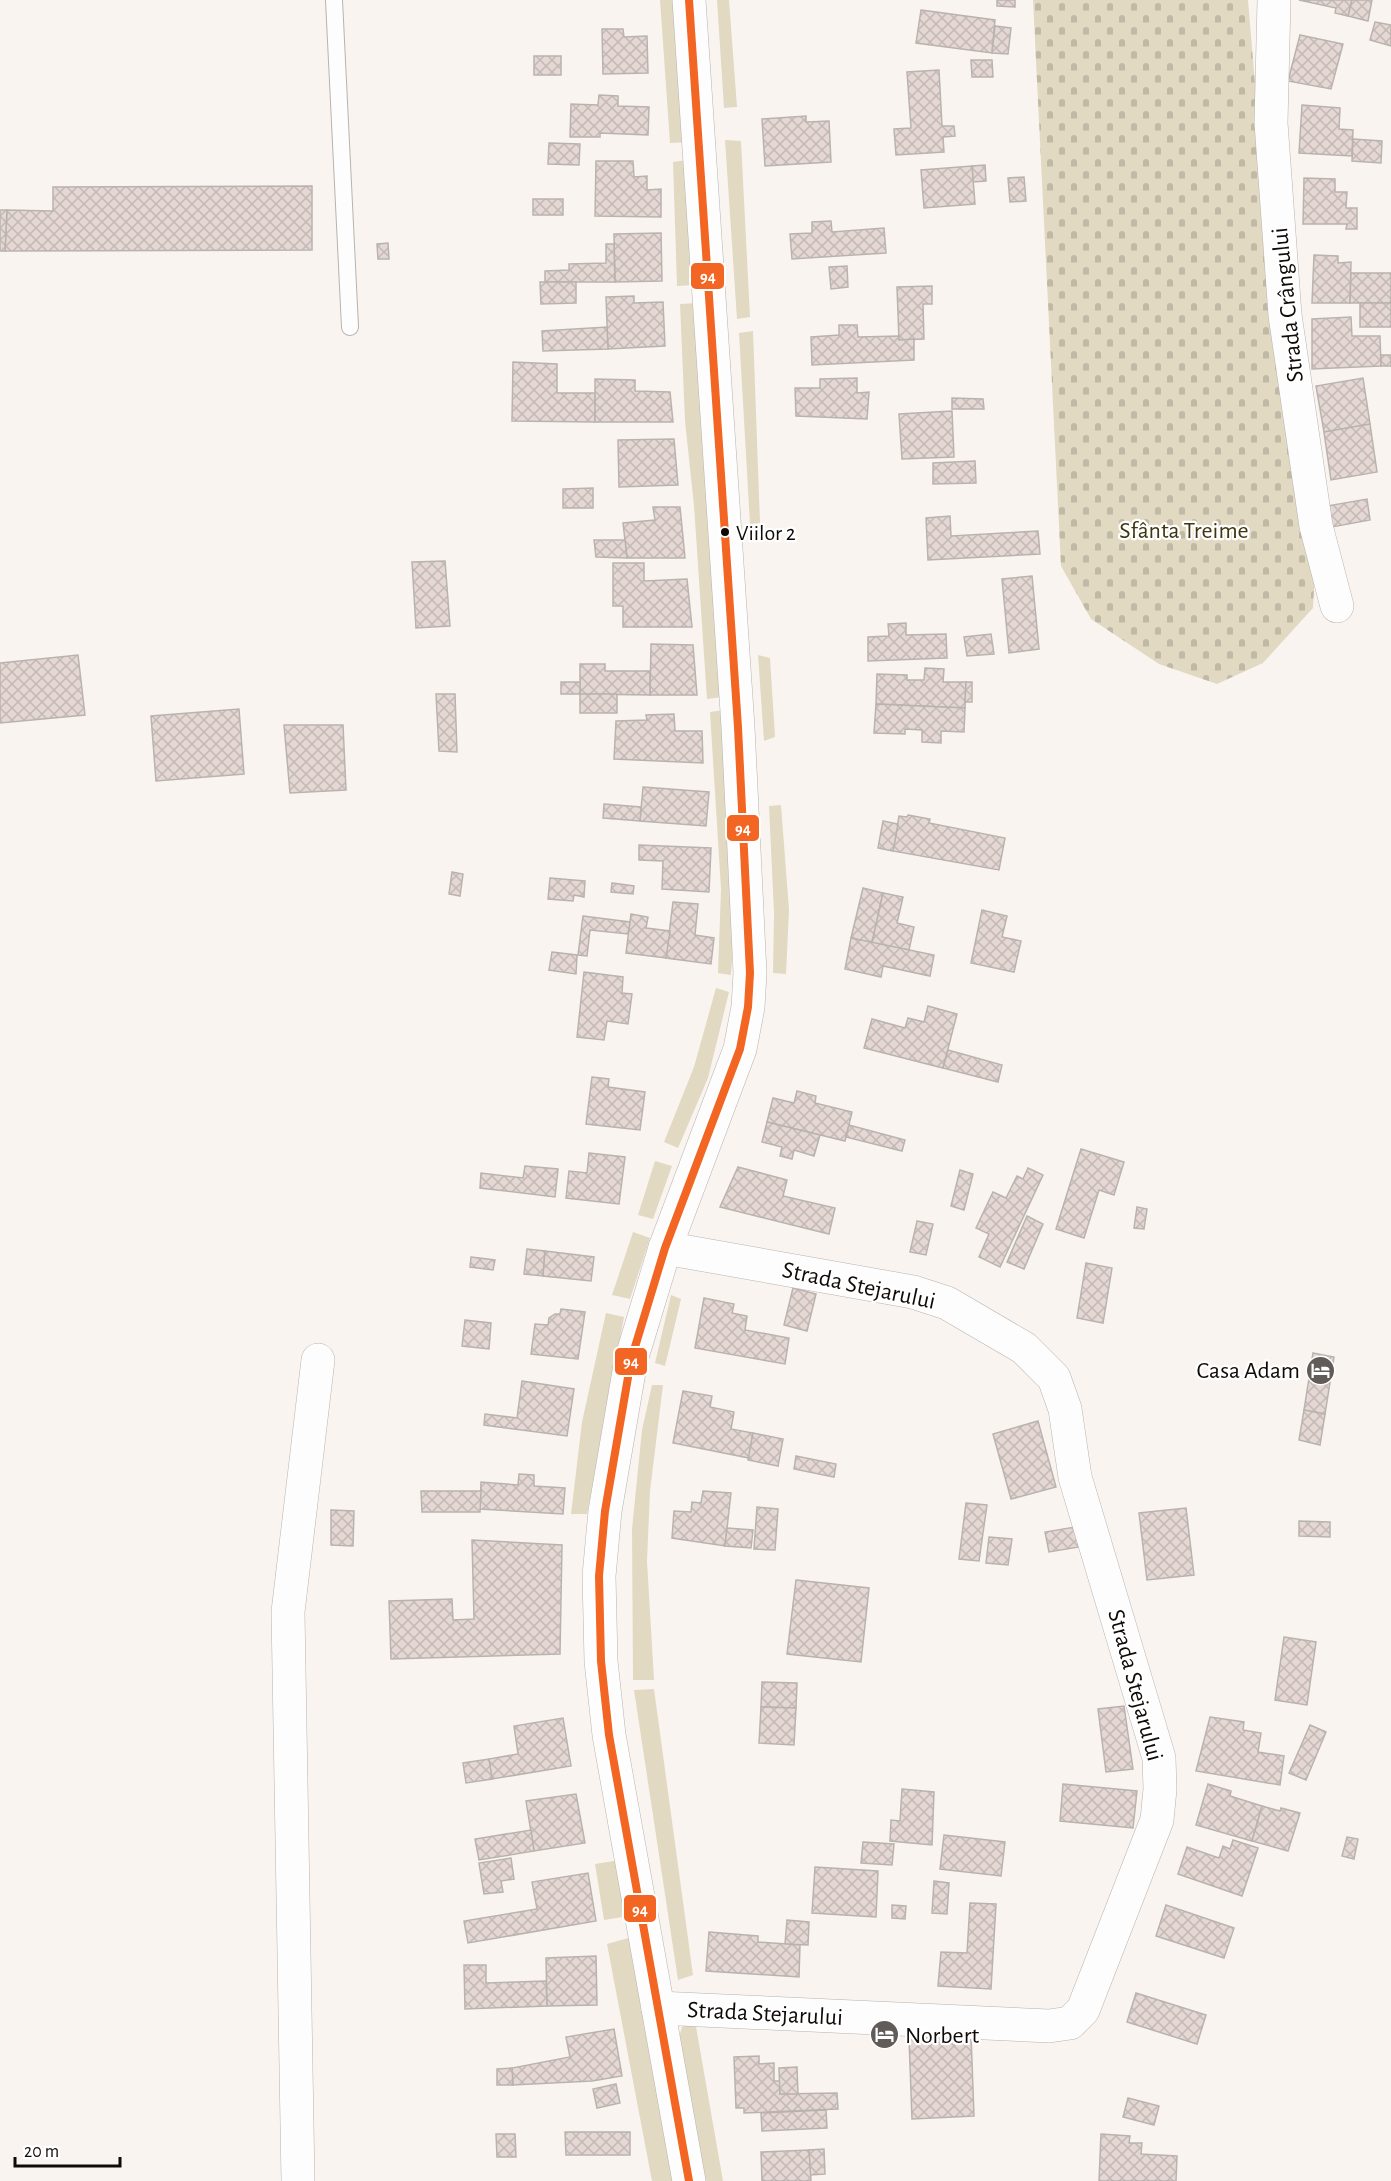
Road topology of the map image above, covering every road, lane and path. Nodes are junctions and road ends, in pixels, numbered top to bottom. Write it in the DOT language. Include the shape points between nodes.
graph roads {
  1 [pos="334,0"];
  2 [pos="689,0"];
  3 [pos="1274,0"];
  4 [pos="350,327"];
  5 [pos="1337,606"];
  6 [pos="665,1248"];
  7 [pos="318,1359"];
  8 [pos="658,2008"];
  9 [pos="298,2181"];
  10 [pos="689,2181"];
  1 -- 4 [label="lane"];
  2 -- 6 [label="street" via="738,728 750,973 740,1049"];
  3 -- 5 [label="street, Strada Crângului" via="1271,123 1285,315 1316,526"];
  6 -- 8 [label="street" via="631,1360 605,1511 599,1576 601,1661 609,1735"];
  6 -- 8 [label="street, Strada Stejarului" via="913,1292 947,1304 1024,1348 1054,1378 1065,1409 1075,1477 1159,1758 1160,1789 1157,1820 1083,2010 1070,2023 1049,2026"];
  7 -- 9 [label="street" via="288,1612"];
  8 -- 10 [label="street"];
}
